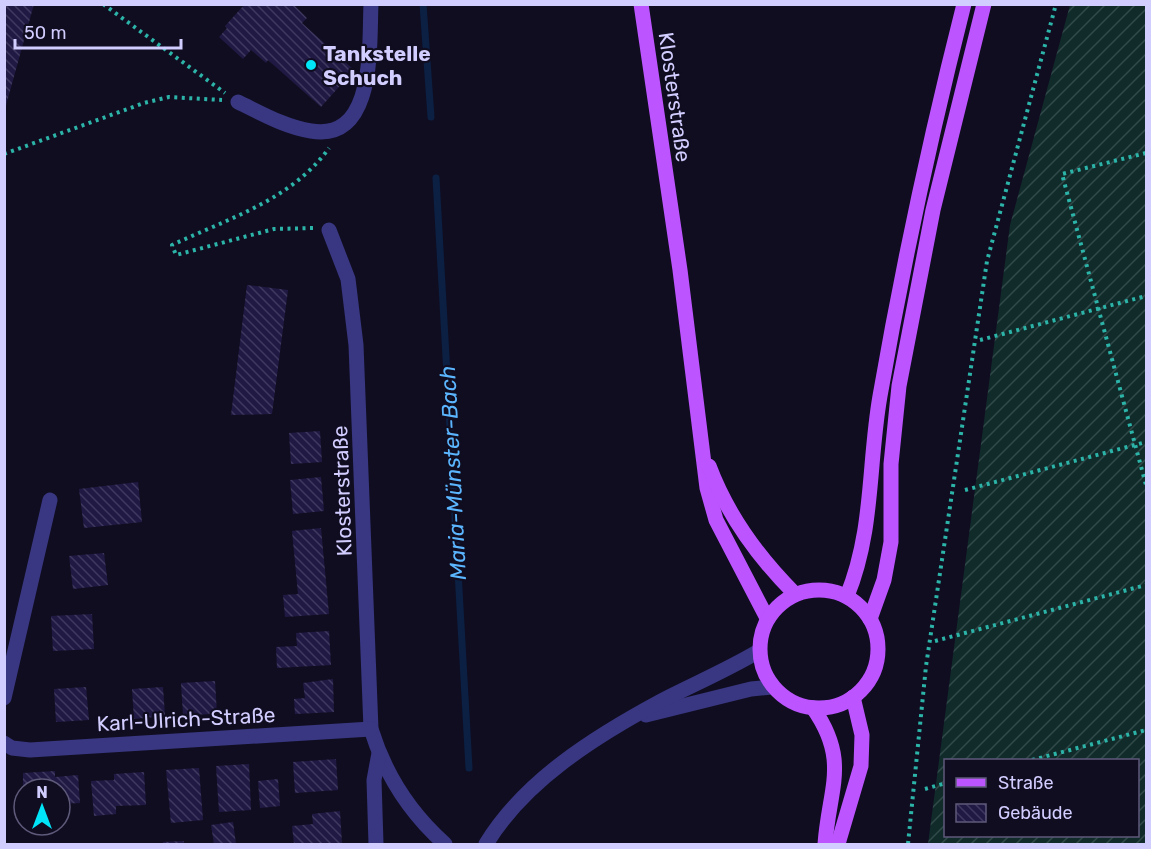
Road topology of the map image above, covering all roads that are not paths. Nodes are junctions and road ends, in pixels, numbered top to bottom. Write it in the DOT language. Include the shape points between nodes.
graph roads {
  1 [pos="371,4"];
  2 [pos="641,4"];
  3 [pos="963,4"];
  4 [pos="984,4"];
  5 [pos="238,102"];
  6 [pos="329,230"];
  7 [pos="701,445"];
  8 [pos="50,500"];
  9 [pos="795,594"];
  10 [pos="847,596"];
  11 [pos="767,618"];
  12 [pos="870,619"];
  13 [pos="759,651"];
  14 [pos="772,687"];
  15 [pos="853,697"];
  16 [pos="4,698"];
  17 [pos="813,708"];
  18 [pos="629,720"];
  19 [pos="371,729"];
  20 [pos="4,743"];
  21 [pos="379,753"];
  22 [pos="376,844"];
  23 [pos="445,844"];
  24 [pos="486,844"];
  25 [pos="825,844"];
  26 [pos="838,844"];
  1 -- 5 [label="street" via="366,83 361,102 346,125 312,132"];
  2 -- 7 [label="main road, Klosterstraße"];
  3 -- 10 [label="main road" via="901,273 875,424 863,552"];
  4 -- 12 [label="main road" via="933,210 899,386 891,464 891,542 884,580"];
  6 -- 19 [label="street, Klosterstraße" via="348,279 356,345"];
  7 -- 9 [label="main road, Klosterstraße" via="739,524 775,574"];
  7 -- 11 [label="main road, Klosterstraße" via="716,520"];
  8 -- 16 [label="street"];
  9 -- 10 [label="main road" via="827,590"];
  9 -- 11 [label="main road"];
  10 -- 12 [label="main road"];
  11 -- 13 [label="main road" via="760,634"];
  12 -- 15 [label="main road" via="878,639 876,665"];
  13 -- 14 [label="main road"];
  13 -- 18 [label="street"];
  14 -- 17 [label="main road" via="786,699"];
  14 -- 18 [label="street"];
  15 -- 17 [label="main road" via="833,706"];
  15 -- 26 [label="main road" via="862,735 861,766"];
  17 -- 25 [label="main road" via="829,733 836,766"];
  18 -- 24 [label="street" via="596,739 535,787"];
  19 -- 20 [label="street, Karl-Ulrich-Straße" via="30,750"];
  19 -- 21 [label="street, Klosterstraße"];
  21 -- 22 [label="street, Klosterstraße" via="374,780"];
  21 -- 23 [label="street, Klosterstraße" via="409,804"];
}
